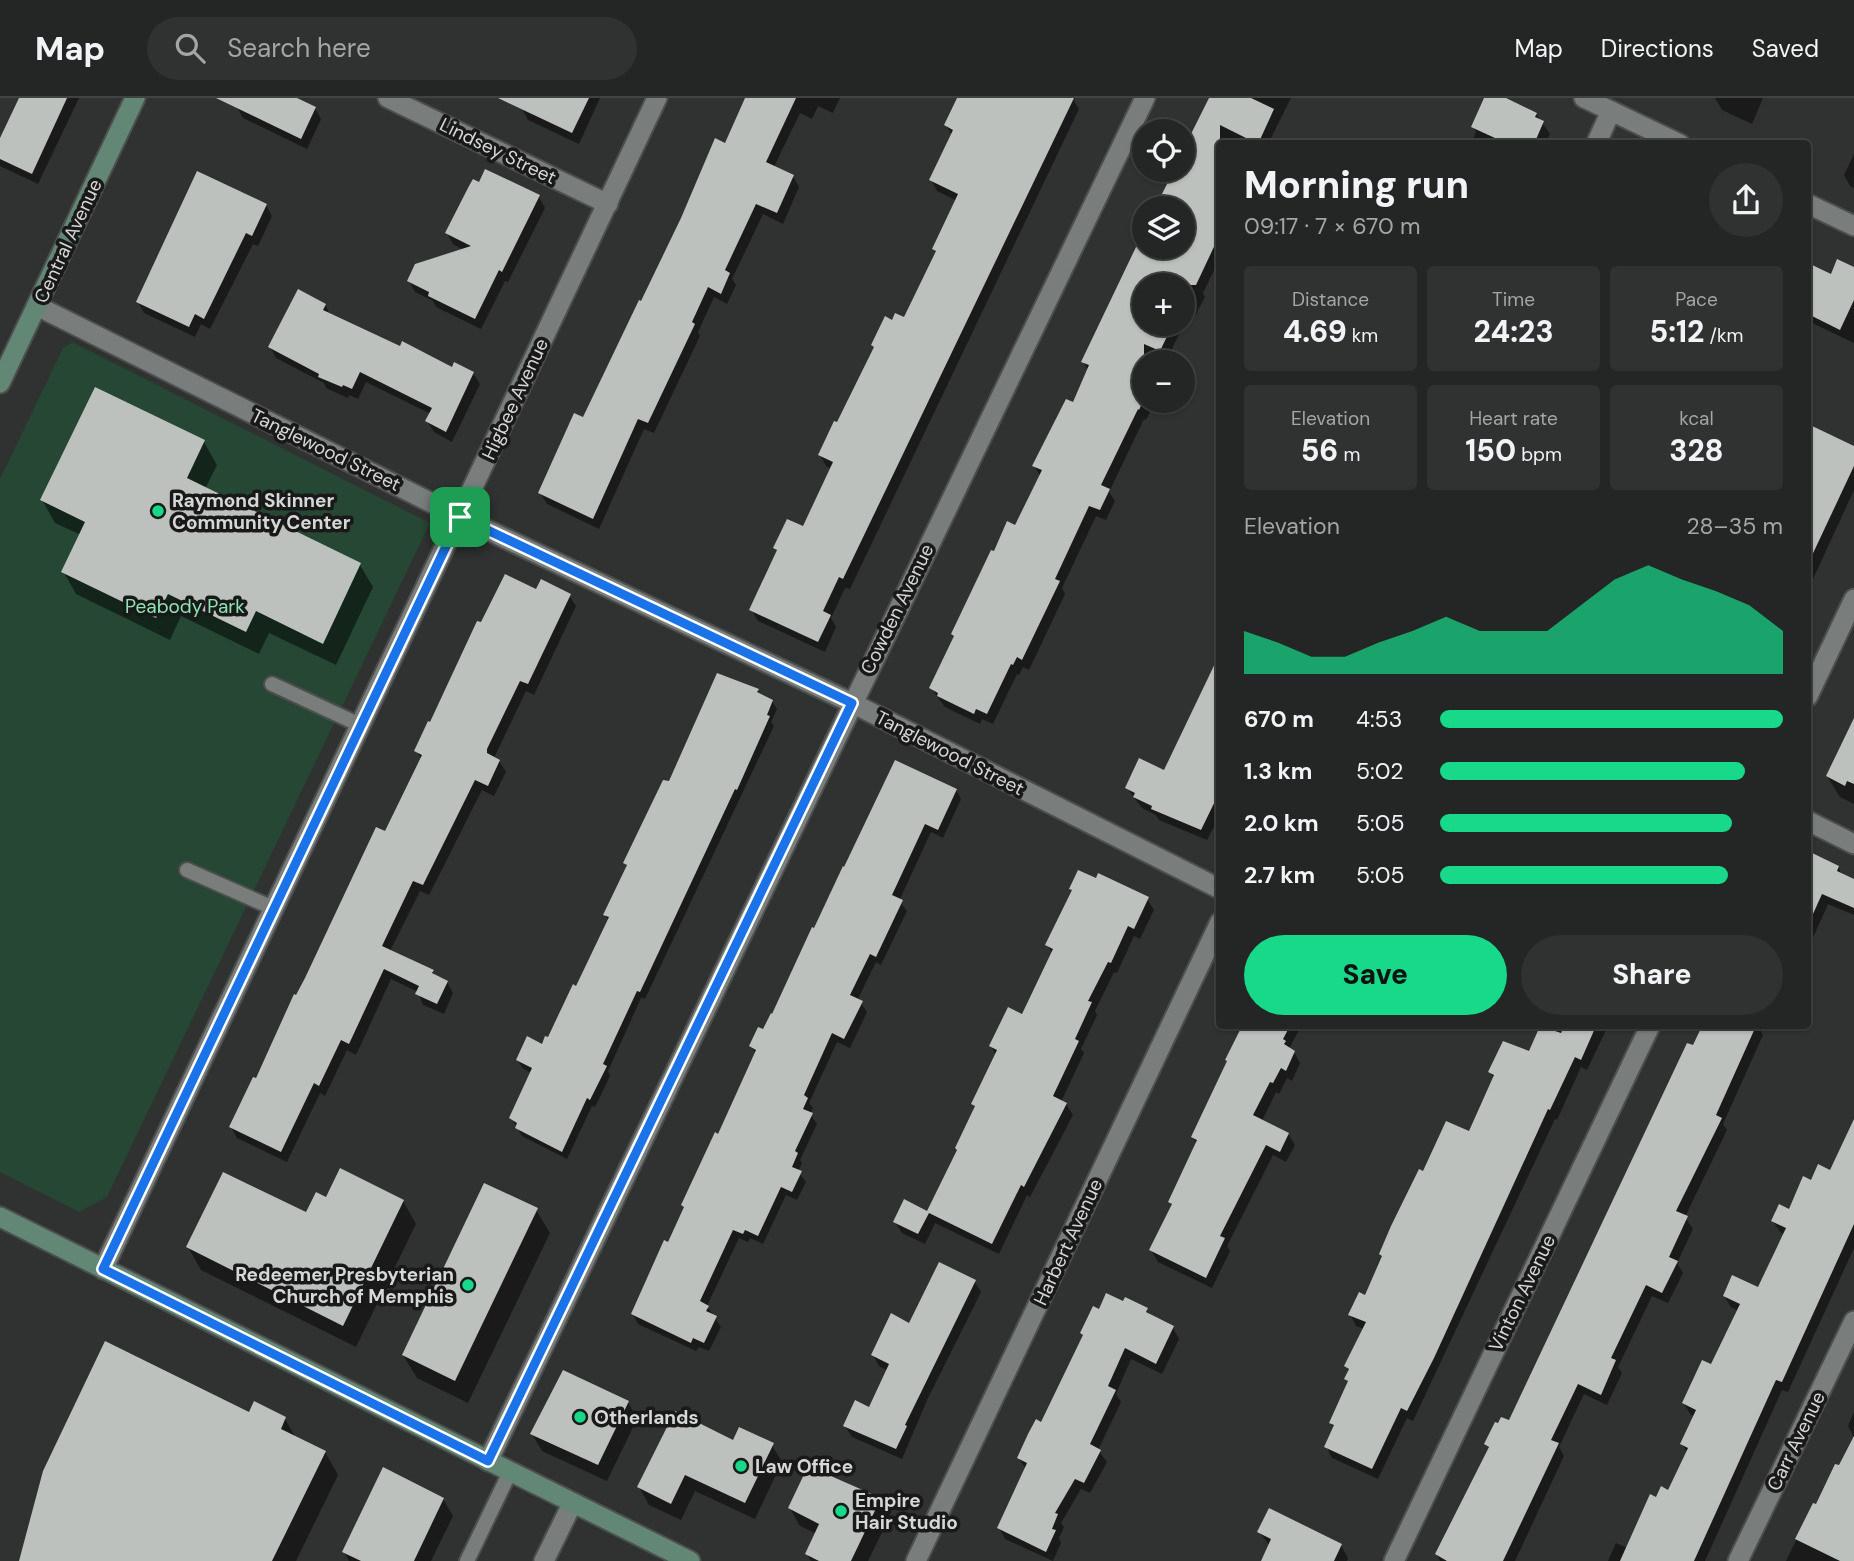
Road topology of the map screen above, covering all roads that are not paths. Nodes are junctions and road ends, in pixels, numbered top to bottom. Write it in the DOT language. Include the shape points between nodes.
graph roads {
  1 [pos="135,98"];
  2 [pos="657,98"];
  3 [pos="1145,98"];
  4 [pos="1584,98"];
  5 [pos="398,100"];
  6 [pos="1611,111"];
  7 [pos="1598,140"];
  8 [pos="1672,140"];
  9 [pos="608,204"];
  10 [pos="1811,205"];
  11 [pos="1854,226"];
  12 [pos="37,306"];
  13 [pos="0,383"];
  14 [pos="460,517"];
  15 [pos="1854,598"];
  16 [pos="272,684"];
  17 [pos="1811,690"];
  18 [pos="852,703"];
  19 [pos="360,725"];
  20 [pos="1811,822"];
  21 [pos="1854,844"];
  22 [pos="187,870"];
  23 [pos="1216,887"];
  24 [pos="273,908"];
  25 [pos="1216,930"];
  26 [pos="1649,1029"];
  27 [pos="0,1217"];
  28 [pos="103,1269"];
  29 [pos="1854,1321"];
  30 [pos="488,1461"];
  31 [pos="510,1472"];
  32 [pos="572,1504"];
  33 [pos="467,1561"];
  34 [pos="544,1561"];
  35 [pos="690,1561"];
  36 [pos="916,1561"];
  37 [pos="1394,1561"];
  38 [pos="1738,1561"];
  1 -- 12 [label="main road, Central Avenue"];
  2 -- 9 [label="street, Higbee Avenue"];
  3 -- 18 [label="street, Cowden Avenue"];
  4 -- 6 [label="street"];
  5 -- 9 [label="street, Lindsey Street"];
  6 -- 7 [label="street"];
  6 -- 8 [label="street"];
  9 -- 14 [label="street, Higbee Avenue"];
  10 -- 11 [label="street"];
  12 -- 13 [label="main road, Central Avenue"];
  12 -- 14 [label="street, Tanglewood Street"];
  14 -- 18 [label="street, Tanglewood Street"];
  14 -- 19 [label="street, Higbee Avenue"];
  15 -- 17 [label="street"];
  16 -- 19 [label="lane"];
  18 -- 23 [label="street, Tanglewood Street"];
  18 -- 30 [label="street, Cowden Avenue"];
  19 -- 24 [label="street, Higbee Avenue"];
  20 -- 21 [label="street"];
  22 -- 24 [label="lane"];
  24 -- 28 [label="street, Higbee Avenue"];
  25 -- 36 [label="street, Harbert Avenue"];
  26 -- 37 [label="street, Vinton Avenue"];
  27 -- 28 [label="main road"];
  28 -- 30 [label="main road"];
  29 -- 38 [label="street, Carr Avenue"];
  30 -- 31 [label="main road"];
  31 -- 32 [label="main road"];
  31 -- 33 [label="lane"];
  32 -- 34 [label="street"];
  32 -- 35 [label="main road"];
}
